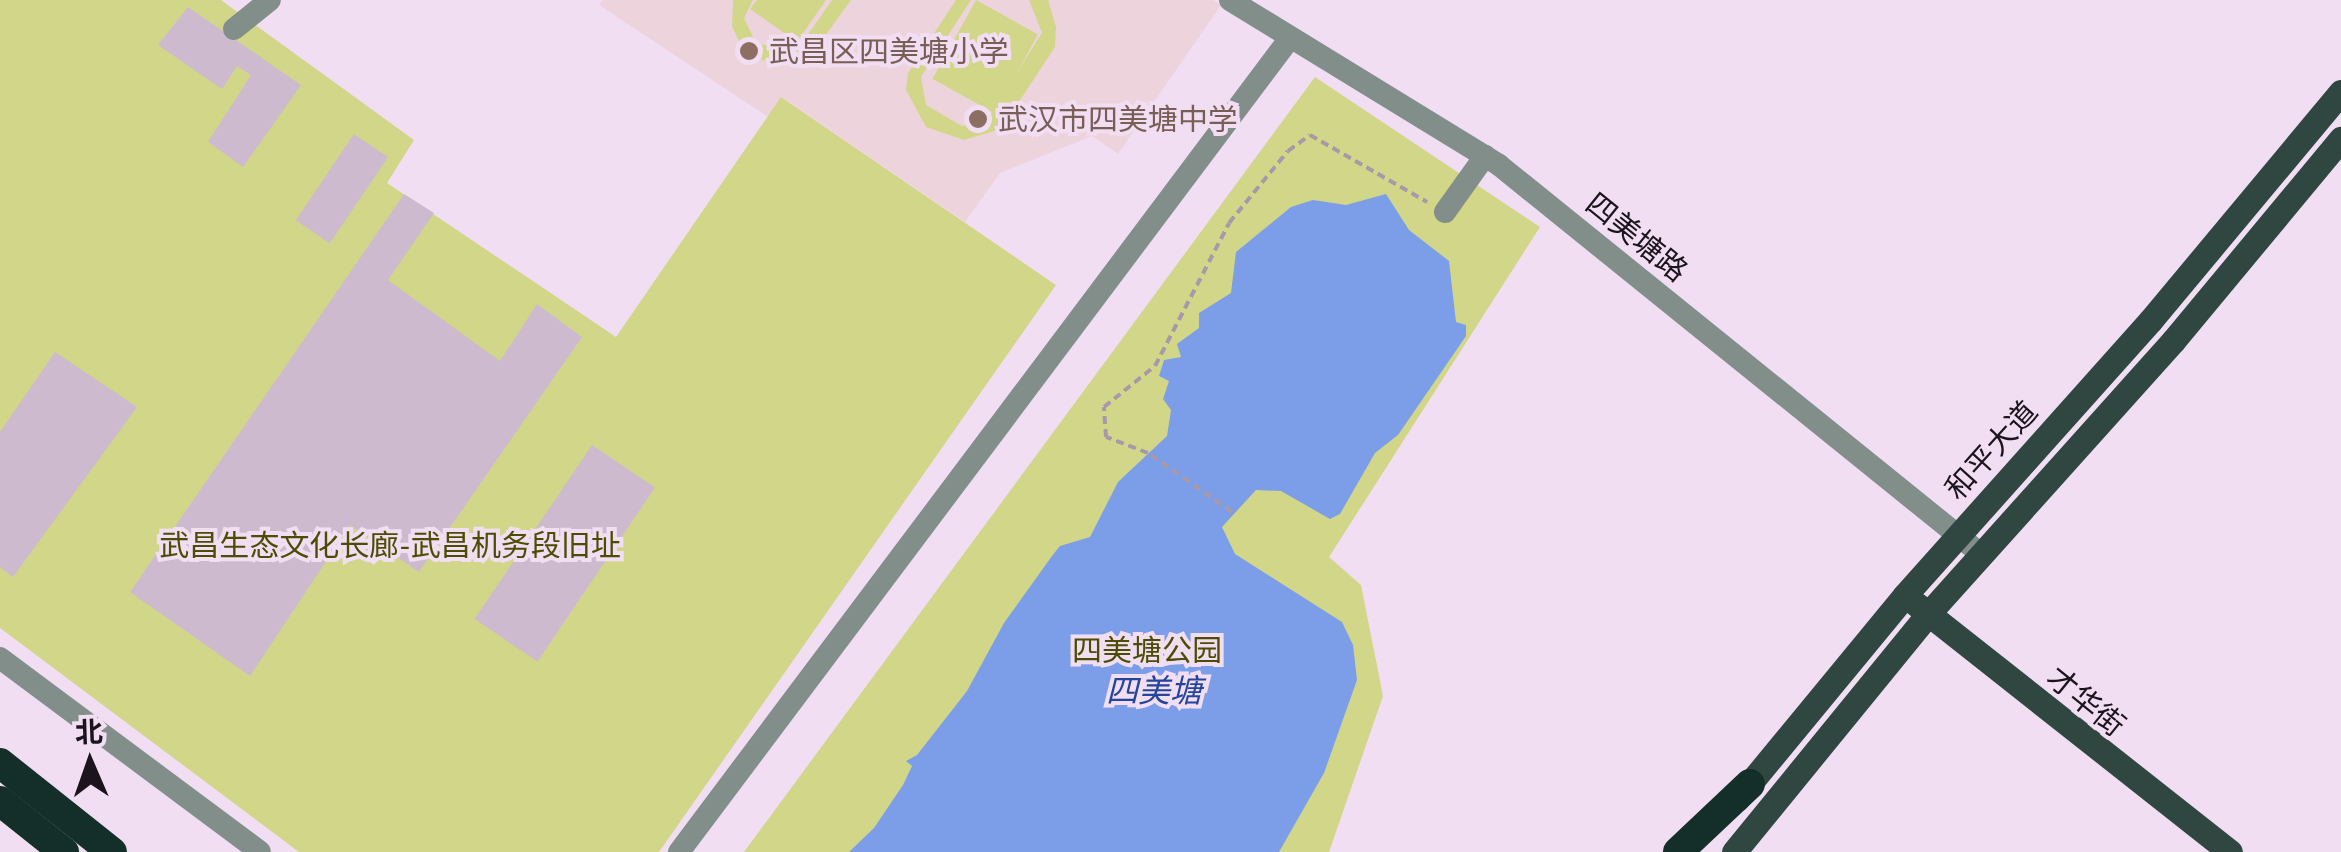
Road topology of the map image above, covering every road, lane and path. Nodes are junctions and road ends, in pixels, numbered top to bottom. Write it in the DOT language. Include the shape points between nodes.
graph roads {
  1 [pos="270,0"];
  2 [pos="1230,0"];
  3 [pos="234,29"];
  4 [pos="1290,38"];
  5 [pos="2341,92"];
  6 [pos="2341,139"];
  7 [pos="1485,156"];
  8 [pos="1445,212"];
  9 [pos="1232,512"];
  10 [pos="1958,536"];
  11 [pos="1981,554"];
  12 [pos="1905,595"];
  13 [pos="1928,614"];
  14 [pos="0,658"];
  15 [pos="0,762"];
  16 [pos="1750,784"];
  17 [pos="0,801"];
  18 [pos="64,852"];
  19 [pos="112,852"];
  20 [pos="260,852"];
  21 [pos="679,852"];
  22 [pos="1678,852"];
  23 [pos="1691,852"];
  24 [pos="1734,852"];
  25 [pos="2230,852"];
  1 -- 3 [label="street"];
  2 -- 4 [label="street, 四美塘路"];
  4 -- 7 [label="street, 四美塘路"];
  4 -- 21 [label="street"];
  5 -- 10 [label="main road, 和平大道"];
  6 -- 11 [label="main road, 和平大道"];
  7 -- 8 [label="street"];
  7 -- 10 [label="street, 四美塘路"];
  8 -- 9 [label="path" via="1310,134 1229,223 1155,366 1104,407 1106,437 1148,453"];
  10 -- 11 [label="street, 四美塘路"];
  10 -- 12 [label="main road, 和平大道"];
  11 -- 13 [label="main road, 和平大道"];
  12 -- 13 [label="main road, 才华街"];
  12 -- 16 [label="main road, 和平大道"];
  13 -- 24 [label="main road, 和平大道"];
  13 -- 25 [label="main road, 才华街"];
  14 -- 20 [label="street"];
  15 -- 19 [label="highway"];
  16 -- 22 [label="highway"];
  16 -- 23 [label="main road, 和平大道"];
  17 -- 18 [label="highway"];
}
